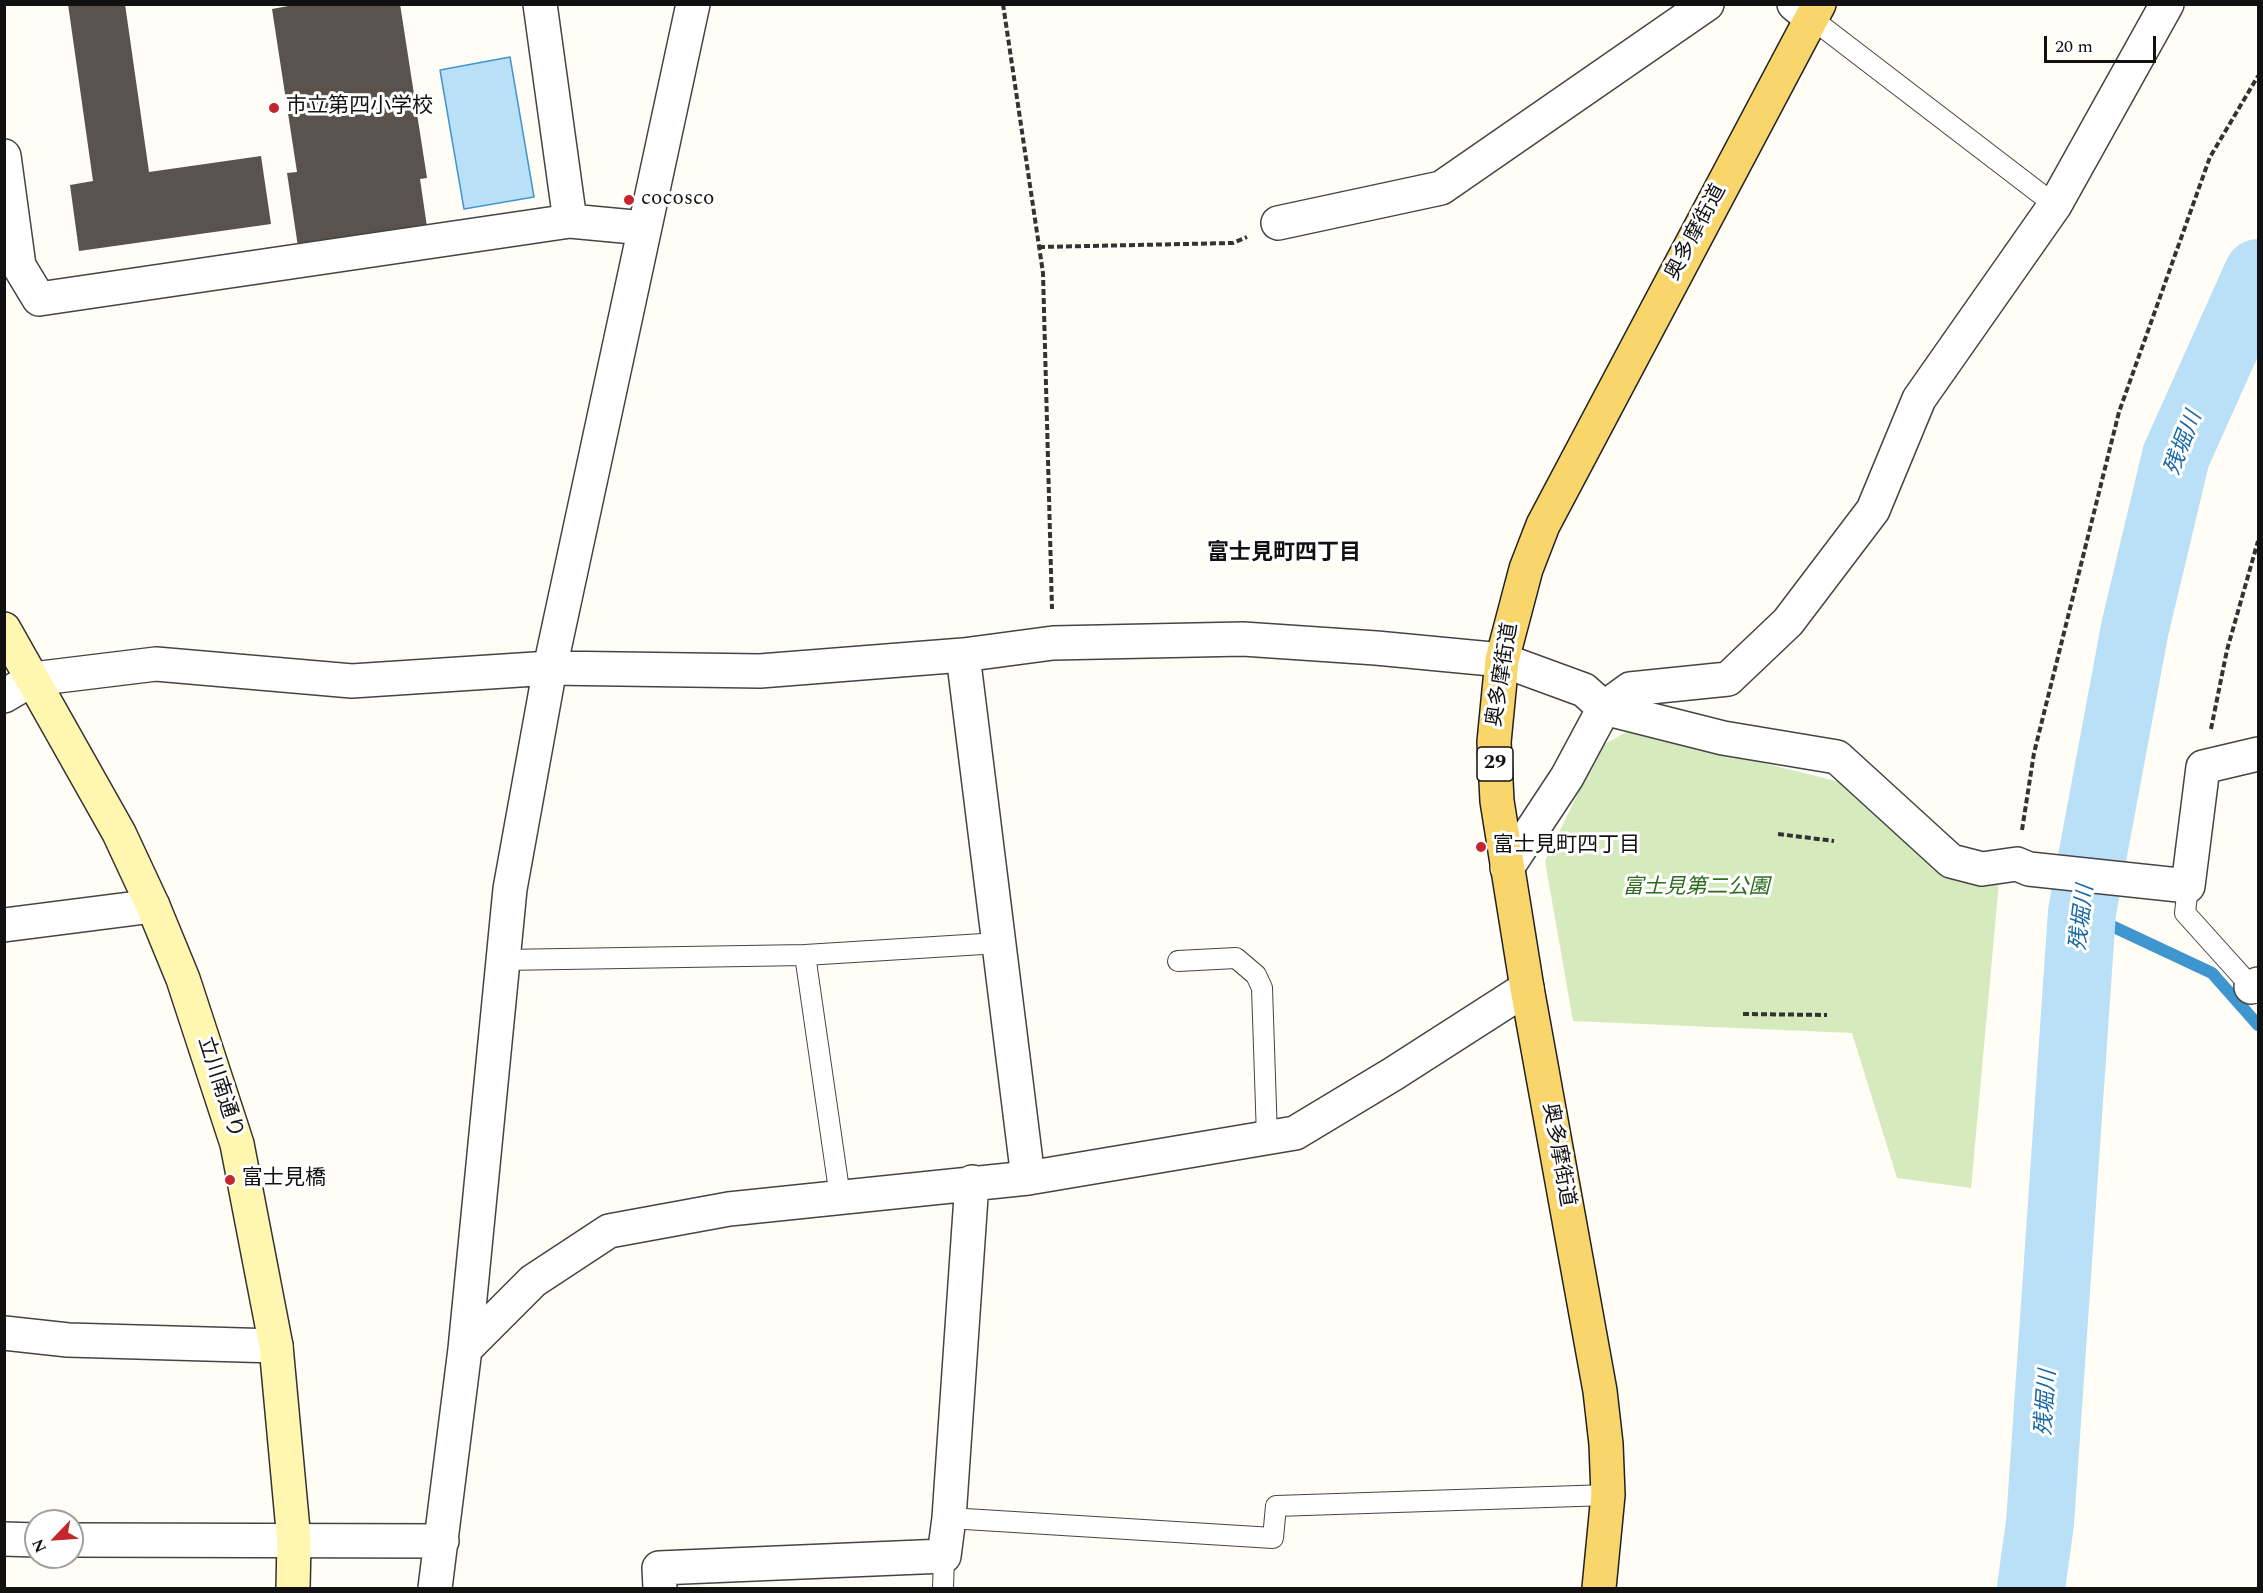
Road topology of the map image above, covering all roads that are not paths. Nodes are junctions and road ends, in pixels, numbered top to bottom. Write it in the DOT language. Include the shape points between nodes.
graph roads {
  1 [pos="540,4"];
  2 [pos="693,4"];
  3 [pos="1707,4"];
  4 [pos="2167,4"];
  5 [pos="1808,9"];
  6 [pos="4,156"];
  7 [pos="2055,205"];
  8 [pos="570,221"];
  9 [pos="1278,223"];
  10 [pos="644,228"];
  11 [pos="4,629"];
  12 [pos="963,655"];
  13 [pos="1502,660"];
  14 [pos="550,668"];
  15 [pos="33,679"];
  16 [pos="4,696"];
  17 [pos="1604,708"];
  18 [pos="2259,754"];
  19 [pos="1507,868"];
  20 [pos="2188,885"];
  21 [pos="153,906"];
  22 [pos="4,925"];
  23 [pos="999,943"];
  24 [pos="805,955"];
  25 [pos="503,960"];
  26 [pos="1178,961"];
  27 [pos="1527,988"];
  28 [pos="2256,989"];
  29 [pos="1267,1137"];
  30 [pos="1028,1178"];
  31 [pos="972,1182"];
  32 [pos="840,1197"];
  33 [pos="4,1333"];
  34 [pos="276,1346"];
  35 [pos="465,1348"];
  36 [pos="1608,1494"];
  37 [pos="949,1518"];
  38 [pos="4,1539"];
  39 [pos="24,1539"];
  40 [pos="84,1540"];
  41 [pos="294,1541"];
  42 [pos="442,1541"];
  43 [pos="944,1556"];
  44 [pos="293,1588"];
  45 [pos="435,1588"];
  46 [pos="660,1588"];
  47 [pos="944,1588"];
  48 [pos="1599,1588"];
  1 -- 8 [label="street"];
  2 -- 10 [label="street"];
  3 -- 9 [label="street" via="1441,188"];
  4 -- 7 [label="street"];
  5 -- 7 [label="lane"];
  5 -- 13 [label="main road, 奥多摩街道 / 29" via="1543,525 1526,569"];
  6 -- 8 [label="street" via="20,266 39,299"];
  7 -- 17 [label="street" via="1919,399 1874,510 1788,622 1728,679 1630,688"];
  8 -- 10 [label="street"];
  10 -- 14 [label="street"];
  11 -- 15 [label="street, 立川南通り"];
  12 -- 13 [label="street" via="1053,643 1243,639"];
  12 -- 14 [label="street" via="760,671"];
  12 -- 23 [label="street"];
  13 -- 17 [label="street" via="1584,690"];
  13 -- 19 [label="main road, 奥多摩街道 / 29" via="1494,742 1497,801"];
  14 -- 15 [label="street" via="352,681 156,664"];
  14 -- 25 [label="street" via="510,889"];
  15 -- 16 [label="street"];
  15 -- 21 [label="street, 立川南通り" via="118,833"];
  17 -- 19 [label="street" via="1567,777"];
  17 -- 20 [label="street" via="1724,738 1837,757 1952,861 1982,869 2023,867"];
  18 -- 20 [label="street" via="2203,768"];
  19 -- 27 [label="main road, 奥多摩街道 / 29"];
  20 -- 28 [label="lane" via="2185,913"];
  21 -- 22 [label="street"];
  21 -- 34 [label="street, 立川南通り" via="183,978 237,1144"];
  23 -- 24 [label="lane"];
  23 -- 30 [label="street"];
  24 -- 25 [label="lane"];
  24 -- 32 [label="lane"];
  25 -- 35 [label="street"];
  26 -- 29 [label="lane" via="1236,958 1256,975 1262,988"];
  27 -- 29 [label="street" via="1295,1133"];
  27 -- 36 [label="main road, 奥多摩街道 / 29" via="1600,1391"];
  29 -- 30 [label="street"];
  30 -- 31 [label="street"];
  31 -- 32 [label="street"];
  31 -- 37 [label="street"];
  32 -- 35 [label="street" via="729,1209 609,1232 533,1281"];
  33 -- 34 [label="street" via="68,1340"];
  34 -- 41 [label="street, 立川南通り"];
  35 -- 42 [label="street"];
  36 -- 37 [label="lane" via="1276,1506 1273,1538"];
  36 -- 48 [label="main road, 奥多摩街道 / 29"];
  37 -- 43 [label="street"];
  38 -- 39 [label="street"];
  40 -- 41 [label="street"];
  41 -- 42 [label="street"];
  41 -- 44 [label="street, 立川南通り"];
  42 -- 45 [label="street"];
  43 -- 46 [label="street" via="659,1568"];
  43 -- 47 [label="lane"];
}
